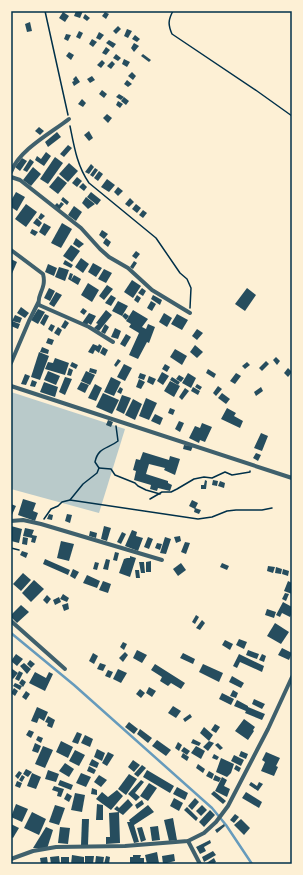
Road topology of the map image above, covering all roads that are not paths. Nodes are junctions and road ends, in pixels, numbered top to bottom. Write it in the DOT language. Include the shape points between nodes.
graph roads {
  1 [pos="68,119"];
  2 [pos="11,172"];
  3 [pos="11,177"];
  4 [pos="11,250"];
  5 [pos="38,303"];
  6 [pos="190,313"];
  7 [pos="112,342"];
  8 [pos="11,363"];
  9 [pos="11,386"];
  10 [pos="292,478"];
  11 [pos="11,521"];
  12 [pos="162,560"];
  13 [pos="11,621"];
  14 [pos="65,669"];
  15 [pos="292,677"];
  16 [pos="188,841"];
  17 [pos="11,859"];
  18 [pos="200,864"];
  1 -- 2 [label="street" via="34,145"];
  3 -- 6 [label="street" via="20,180 81,228 109,257 128,268 152,290"];
  4 -- 5 [label="street" via="43,274 44,288"];
  5 -- 7 [label="street" via="43,308 89,327"];
  5 -- 8 [label="street"];
  9 -- 10 [label="street"];
  11 -- 12 [label="street" via="23,520 41,524"];
  13 -- 14 [label="street"];
  15 -- 16 [label="street" via="228,806 204,833"];
  16 -- 17 [label="street" via="125,846 56,847 33,851"];
  16 -- 18 [label="street"];
}
